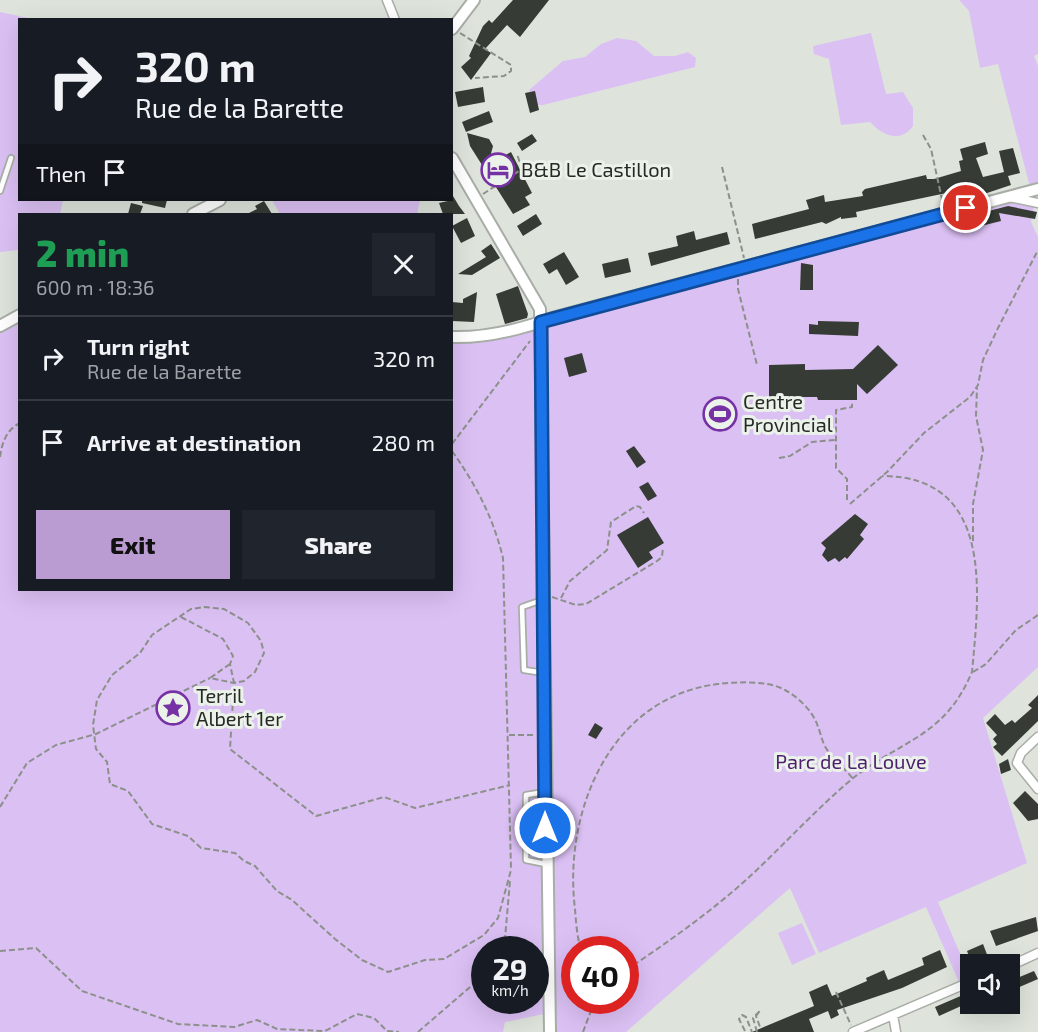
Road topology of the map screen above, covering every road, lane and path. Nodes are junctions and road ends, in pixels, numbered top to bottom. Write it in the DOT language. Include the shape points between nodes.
graph roads {
  1 [pos="387,0"];
  2 [pos="474,0"];
  3 [pos="394,18"];
  4 [pos="453,28"];
  5 [pos="453,30"];
  6 [pos="475,78"];
  7 [pos="923,135"];
  8 [pos="517,154"];
  9 [pos="11,158"];
  10 [pos="453,160"];
  11 [pos="722,167"];
  12 [pos="1038,189"];
  13 [pos="0,191"];
  14 [pos="1008,197"];
  15 [pos="476,199"];
  16 [pos="218,201"];
  17 [pos="1038,203"];
  18 [pos="195,213"];
  19 [pos="945,213"];
  20 [pos="1038,250"];
  21 [pos="747,266"];
  22 [pos="738,279"];
  23 [pos="18,316"];
  24 [pos="4,325"];
  25 [pos="541,325"];
  26 [pos="453,336"];
  27 [pos="757,365"];
  28 [pos="978,385"];
  29 [pos="852,403"];
  30 [pos="18,424"];
  31 [pos="836,440"];
  32 [pos="453,443"];
  33 [pos="453,452"];
  34 [pos="0,457"];
  35 [pos="779,458"];
  36 [pos="882,476"];
  37 [pos="847,500"];
  38 [pos="850,504"];
  39 [pos="644,513"];
  40 [pos="973,545"];
  41 [pos="663,547"];
  42 [pos="542,598"];
  43 [pos="561,598"];
  44 [pos="1038,615"];
  45 [pos="180,616"];
  46 [pos="230,664"];
  47 [pos="972,672"];
  48 [pos="544,673"];
  49 [pos="210,678"];
  50 [pos="234,683"];
  51 [pos="96,734"];
  52 [pos="509,735"];
  53 [pos="545,735"];
  54 [pos="1038,737"];
  55 [pos="853,779"];
  56 [pos="510,784"];
  57 [pos="1038,789"];
  58 [pos="545,792"];
  59 [pos="0,807"];
  60 [pos="546,864"];
  61 [pos="511,870"];
  62 [pos="505,936"];
  63 [pos="579,936"];
  64 [pos="0,951"];
  65 [pos="1038,953"];
  66 [pos="639,961"];
  67 [pos="1020,961"];
  68 [pos="960,986"];
  69 [pos="471,989"];
  70 [pos="836,992"];
  71 [pos="590,1014"];
  72 [pos="893,1015"];
  73 [pos="760,1027"];
  74 [pos="276,1030"];
  75 [pos="745,1031"];
  76 [pos="399,1032"];
  77 [pos="418,1032"];
  78 [pos="550,1032"];
  79 [pos="583,1032"];
  80 [pos="752,1032"];
  81 [pos="757,1032"];
  82 [pos="854,1032"];
  83 [pos="896,1032"];
  1 -- 3 [label="street"];
  2 -- 4 [label="street"];
  5 -- 6 [label="path" via="511,65 511,71 504,76"];
  7 -- 19 [label="path" via="931,149"];
  8 -- 15 [label="path" via="522,169"];
  9 -- 13 [label="lane"];
  10 -- 15 [label="street"];
  11 -- 21 [label="path"];
  12 -- 14 [label="street"];
  14 -- 17 [label="street"];
  14 -- 19 [label="street"];
  15 -- 25 [label="street" via="536,300"];
  16 -- 18 [label="street"];
  19 -- 21 [label="street"];
  20 -- 28 [label="path" via="983,360"];
  21 -- 25 [label="street"];
  22 -- 27 [label="path"];
  23 -- 24 [label="street"];
  25 -- 26 [label="street"];
  25 -- 32 [label="path"];
  25 -- 42 [label="street"];
  28 -- 36 [label="path" via="970,397 924,433"];
  28 -- 40 [label="path" via="975,406 983,450 973,504"];
  29 -- 31 [label="path" via="852,407 836,410"];
  30 -- 34 [label="path" via="2,444"];
  31 -- 35 [label="path" via="812,442"];
  31 -- 37 [label="path" via="836,468 847,479"];
  33 -- 52 [label="path" via="474,482 495,525 503,558"];
  36 -- 38 [label="path"];
  36 -- 40 [label="path" via="908,480 941,493 961,511"];
  39 -- 43 [label="path" via="636,506 611,522 607,550 570,581"];
  40 -- 47 [label="path" via="978,572"];
  41 -- 43 [label="path" via="662,557 657,561 586,604 576,605"];
  42 -- 43 [label="path"];
  42 -- 48 [label="street"];
  42 -- 48 [label="lane" via="522,607 524,670"];
  44 -- 47 [label="path" via="1016,630 986,664"];
  45 -- 46 [label="path" via="223,639 233,656"];
  45 -- 50 [label="path" via="191,609 224,609 248,623 264,653 255,672"];
  45 -- 51 [label="path" via="152,635 140,653 112,675 98,700 93,725"];
  46 -- 49 [label="path"];
  46 -- 50 [label="path"];
  47 -- 55 [label="path" via="967,686 941,722"];
  48 -- 53 [label="street"];
  49 -- 50 [label="path"];
  49 -- 51 [label="path"];
  50 -- 56 [label="path" via="230,748 316,816 384,797 415,808"];
  51 -- 59 [label="path" via="56,745 27,763"];
  51 -- 61 [label="path" via="96,749 107,762 110,784 128,791 152,824 188,836 201,848 235,853 362,960 388,972 425,960 444,959 484,935 498,918"];
  52 -- 53 [label="path"];
  52 -- 56 [label="path"];
  53 -- 58 [label="street"];
  54 -- 57 [label="street" via="1021,753 1017,763"];
  55 -- 63 [label="path" via="826,750 814,718 781,687 730,682 697,686 648,711 606,757 580,813 574,841 573,894"];
  55 -- 66 [label="path" via="745,880"];
  56 -- 61 [label="path"];
  58 -- 60 [label="street"];
  58 -- 60 [label="lane" via="526,795 526,860"];
  60 -- 78 [label="street"];
  61 -- 62 [label="path"];
  64 -- 74 [label="path" via="36,948 82,991 178,1024 234,1027 257,1020"];
  65 -- 67 [label="street"];
  68 -- 72 [label="street"];
  69 -- 77 [label="path"];
  70 -- 82 [label="path"];
  71 -- 79 [label="path"];
  72 -- 82 [label="street"];
  72 -- 83 [label="street"];
  73 -- 81 [label="path" via="756,1016 760,1011 753,1018"];
  74 -- 76 [label="path" via="325,1031 357,1014 374,1018 387,1031"];
  75 -- 80 [label="path" via="739,1019 742,1015"];
}
